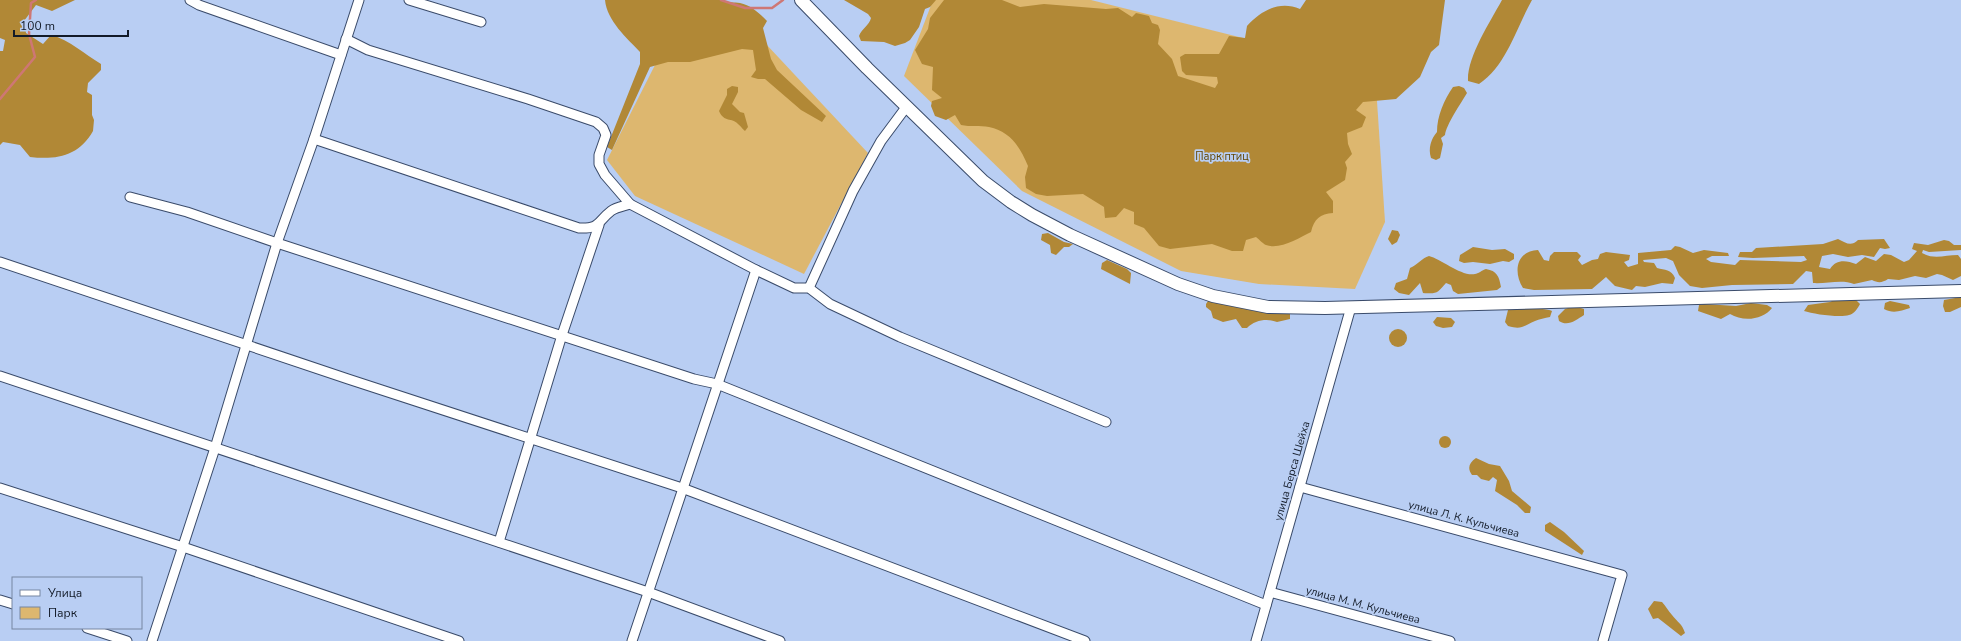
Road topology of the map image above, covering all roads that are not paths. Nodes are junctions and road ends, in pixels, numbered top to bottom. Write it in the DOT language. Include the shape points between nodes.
graph roads {
  1 [pos="190,0"];
  2 [pos="359,0"];
  3 [pos="409,0"];
  4 [pos="801,0"];
  5 [pos="481,22"];
  6 [pos="346,39"];
  7 [pos="342,55"];
  8 [pos="907,106"];
  9 [pos="314,139"];
  10 [pos="130,197"];
  11 [pos="630,204"];
  12 [pos="599,225"];
  13 [pos="277,243"];
  14 [pos="0,262"];
  15 [pos="756,270"];
  16 [pos="809,288"];
  17 [pos="1961,291"];
  18 [pos="1351,307"];
  19 [pos="562,335"];
  20 [pos="246,345"];
  21 [pos="0,376"];
  22 [pos="717,384"];
  23 [pos="1106,422"];
  24 [pos="531,438"];
  25 [pos="215,448"];
  26 [pos="1300,487"];
  27 [pos="0,488"];
  28 [pos="682,488"];
  29 [pos="499,542"];
  30 [pos="183,548"];
  31 [pos="648,592"];
  32 [pos="1270,592"];
  33 [pos="0,600"];
  34 [pos="12,604"];
  35 [pos="1266,605"];
  36 [pos="90,629"];
  37 [pos="127,641"];
  38 [pos="152,641"];
  39 [pos="459,641"];
  40 [pos="632,641"];
  41 [pos="780,641"];
  42 [pos="1085,641"];
  43 [pos="1256,641"];
  44 [pos="1450,641"];
  45 [pos="1603,641"];
  1 -- 7 [label="street"];
  2 -- 6 [label="street"];
  3 -- 5 [label="street"];
  4 -- 8 [label="main road"];
  6 -- 7 [label="street"];
  6 -- 11 [label="street" via="368,50 596,122 606,135 599,155 599,164"];
  7 -- 9 [label="street"];
  8 -- 16 [label="street" via="881,141 853,191"];
  8 -- 18 [label="main road" via="983,181 1011,202 1070,235 1178,284 1213,296 1268,307"];
  9 -- 12 [label="street" via="579,228"];
  9 -- 13 [label="street"];
  10 -- 13 [label="street" via="187,212"];
  11 -- 12 [label="street" via="612,210"];
  11 -- 15 [label="street"];
  12 -- 19 [label="street"];
  13 -- 19 [label="street"];
  13 -- 20 [label="street"];
  14 -- 20 [label="street"];
  15 -- 16 [label="street" via="794,288"];
  15 -- 22 [label="street"];
  16 -- 23 [label="street" via="830,304 900,337"];
  17 -- 18 [label="main road"];
  18 -- 26 [label="street, улица Берса Шейха"];
  19 -- 22 [label="street" via="694,379"];
  19 -- 24 [label="street"];
  20 -- 24 [label="street"];
  20 -- 25 [label="street"];
  21 -- 25 [label="street"];
  22 -- 28 [label="street"];
  22 -- 35 [label="street"];
  24 -- 28 [label="street"];
  24 -- 29 [label="street"];
  25 -- 29 [label="street"];
  25 -- 30 [label="street"];
  26 -- 32 [label="street, улица Берса Шейха"];
  26 -- 45 [label="street, улица Л. К. Кульчиева" via="1622,574"];
  27 -- 30 [label="street"];
  28 -- 31 [label="street"];
  28 -- 42 [label="street"];
  29 -- 31 [label="street"];
  30 -- 38 [label="street"];
  30 -- 39 [label="street"];
  31 -- 40 [label="street"];
  31 -- 41 [label="street"];
  32 -- 35 [label="street, улица Берса Шейха"];
  32 -- 44 [label="street, улица М. М. Кульчиева"];
  33 -- 34 [label="street"];
  35 -- 43 [label="street, улица Берса Шейха"];
  36 -- 37 [label="street"];
}
